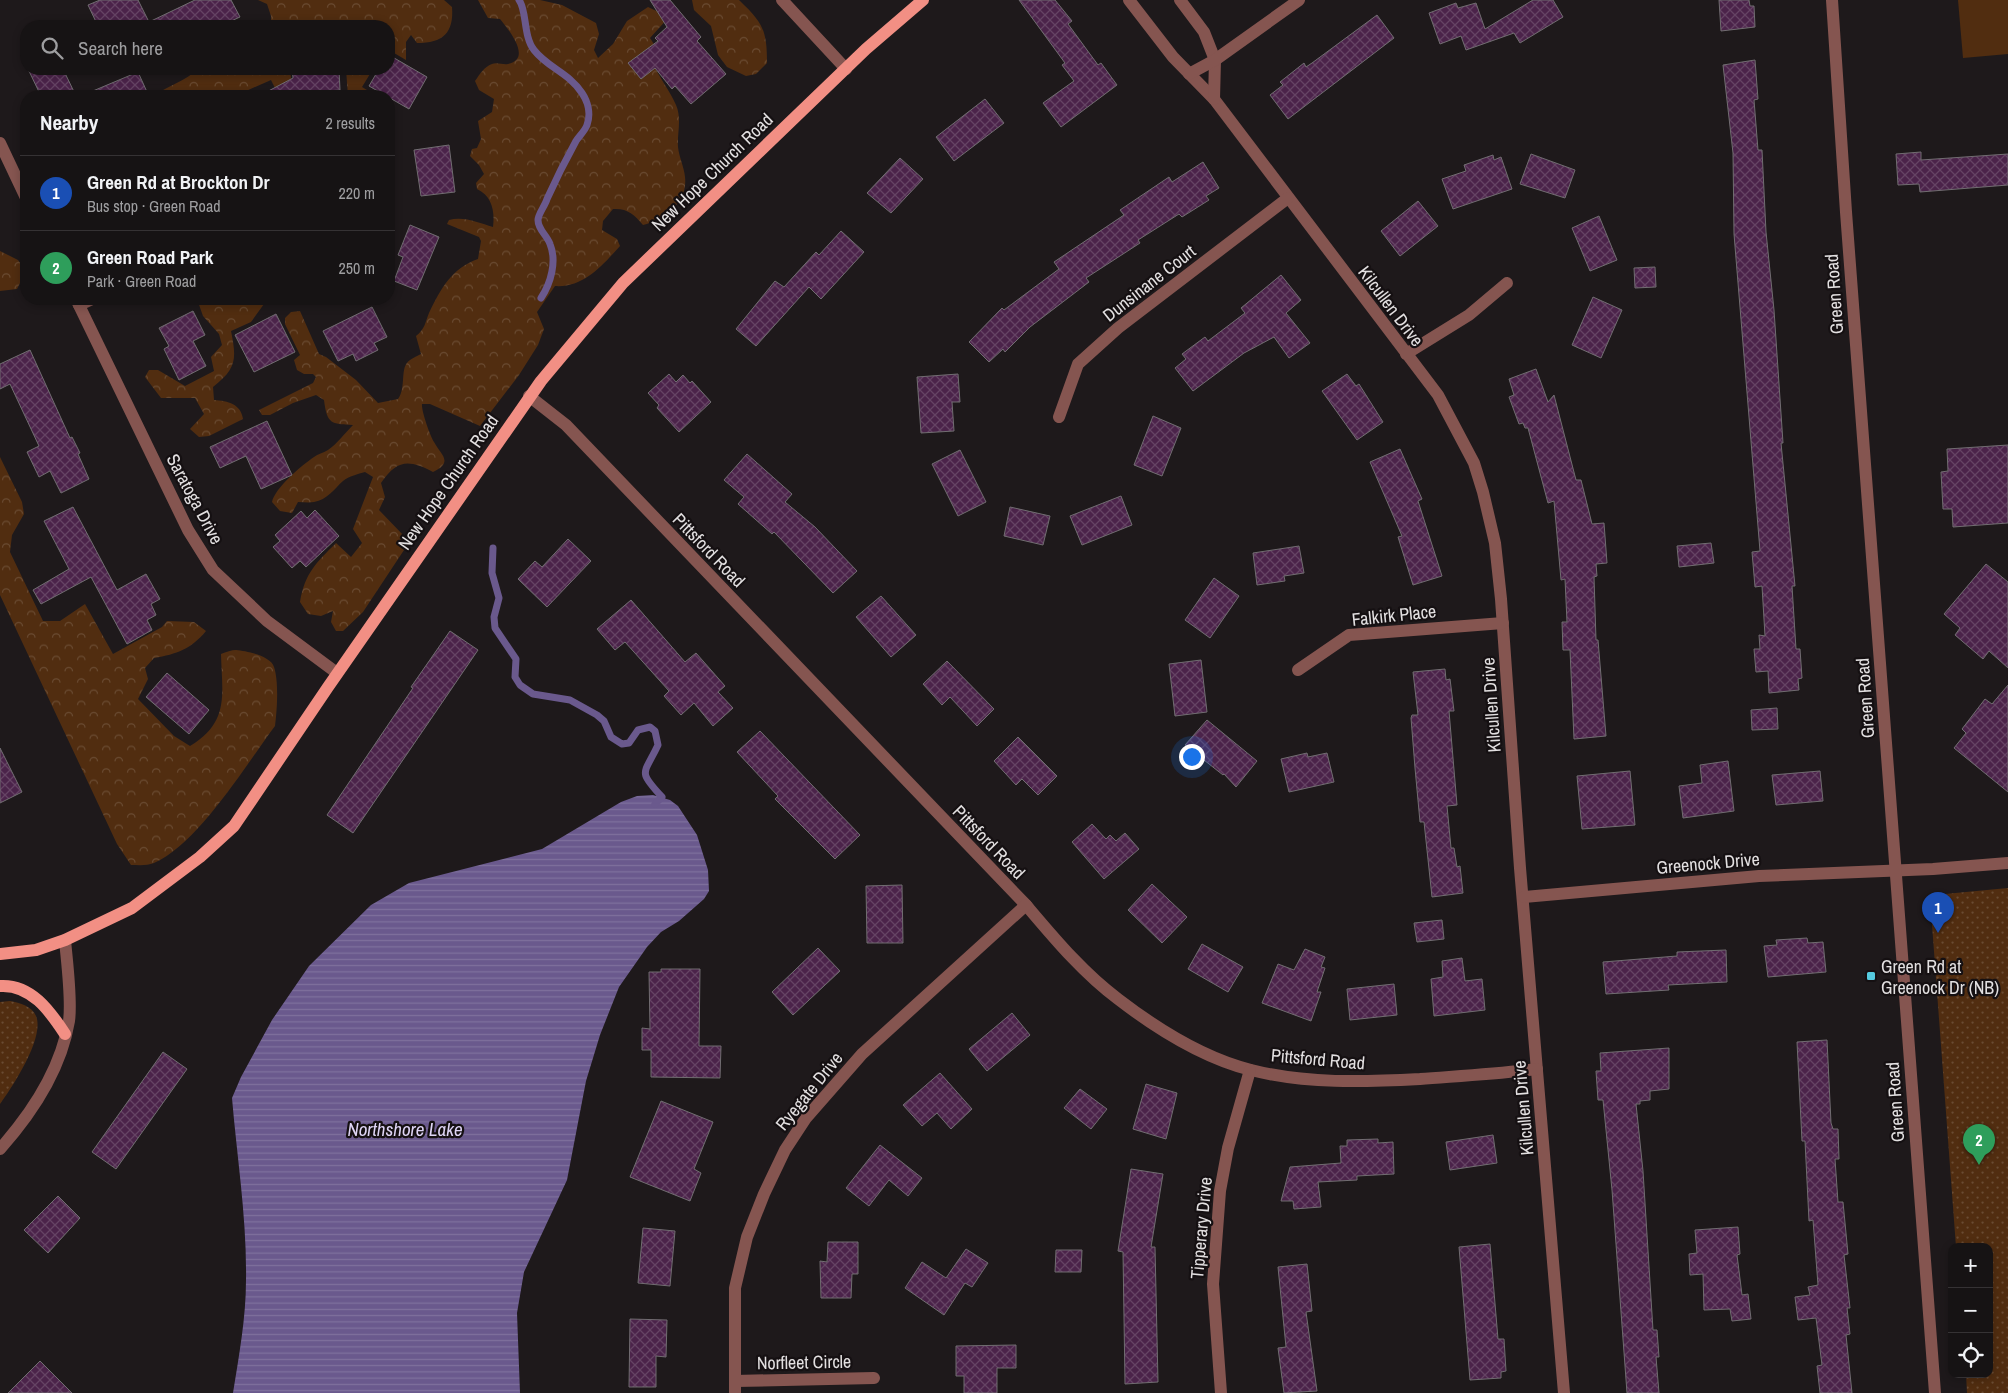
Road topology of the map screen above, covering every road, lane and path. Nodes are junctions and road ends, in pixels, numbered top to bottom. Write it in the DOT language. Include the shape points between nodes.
graph roads {
  1 [pos="782,0"];
  2 [pos="923,0"];
  3 [pos="1128,0"];
  4 [pos="1180,0"];
  5 [pos="1299,0"];
  6 [pos="1832,0"];
  7 [pos="1214,60"];
  8 [pos="846,69"];
  9 [pos="1188,74"];
  10 [pos="1214,99"];
  11 [pos="0,143"];
  12 [pos="20,185"];
  13 [pos="1288,198"];
  14 [pos="1506,283"];
  15 [pos="78,305"];
  16 [pos="1406,354"];
  17 [pos="529,396"];
  18 [pos="1059,417"];
  19 [pos="1502,623"];
  20 [pos="1298,670"];
  21 [pos="337,673"];
  22 [pos="2008,863"];
  23 [pos="1896,870"];
  24 [pos="1524,897"];
  25 [pos="1026,905"];
  26 [pos="65,940"];
  27 [pos="0,954"];
  28 [pos="0,986"];
  29 [pos="65,1034"];
  30 [pos="1537,1069"];
  31 [pos="1250,1070"];
  32 [pos="0,1149"];
  33 [pos="874,1378"];
  34 [pos="735,1387"];
  35 [pos="1221,1393"];
  36 [pos="1564,1393"];
  37 [pos="1935,1393"];
  1 -- 8 [label="street"];
  2 -- 8 [label="main road, New Hope Church Road"];
  3 -- 9 [label="street, Kilcullen Drive"];
  4 -- 7 [label="street" via="1204,32"];
  5 -- 7 [label="street"];
  6 -- 23 [label="street, Green Road"];
  7 -- 9 [label="street"];
  7 -- 10 [label="street"];
  8 -- 17 [label="main road, New Hope Church Road" via="623,283"];
  9 -- 10 [label="street, Kilcullen Drive"];
  10 -- 13 [label="street, Kilcullen Drive"];
  11 -- 12 [label="street"];
  13 -- 16 [label="street, Kilcullen Drive"];
  13 -- 18 [label="street, Dunsinane Court" via="1118,328 1078,364"];
  14 -- 16 [label="street" via="1469,315"];
  15 -- 21 [label="street, Saratoga Drive" via="188,530 214,570 267,621"];
  16 -- 19 [label="street, Kilcullen Drive" via="1438,395 1474,463 1495,543"];
  17 -- 21 [label="main road, New Hope Church Road"];
  17 -- 25 [label="street, Pittsford Road" via="566,425"];
  19 -- 20 [label="street, Falkirk Place" via="1349,635"];
  19 -- 24 [label="street, Kilcullen Drive"];
  21 -- 26 [label="main road, New Hope Church Road" via="234,826 200,857 132,908"];
  22 -- 23 [label="street, Greenock Drive"];
  23 -- 24 [label="street, Greenock Drive" via="1758,876"];
  23 -- 37 [label="street, Green Road"];
  24 -- 30 [label="street, Kilcullen Drive"];
  25 -- 31 [label="street, Pittsford Road" via="1065,951 1117,998 1184,1042"];
  25 -- 34 [label="street, Ryegate Drive" via="862,1054 806,1118 785,1150 747,1237 735,1288"];
  26 -- 27 [label="main road, New Hope Church Road" via="36,950"];
  26 -- 29 [label="street" via="69,1020"];
  28 -- 29 [label="main road" via="27,990 51,1013"];
  29 -- 32 [label="street" via="45,1087 20,1127"];
  30 -- 31 [label="street, Pittsford Road" via="1378,1082 1294,1078"];
  30 -- 36 [label="street, Kilcullen Drive"];
  31 -- 35 [label="street, Tipperary Drive" via="1228,1148 1220,1191 1213,1284"];
  33 -- 34 [label="street, Norfleet Circle"];
}
